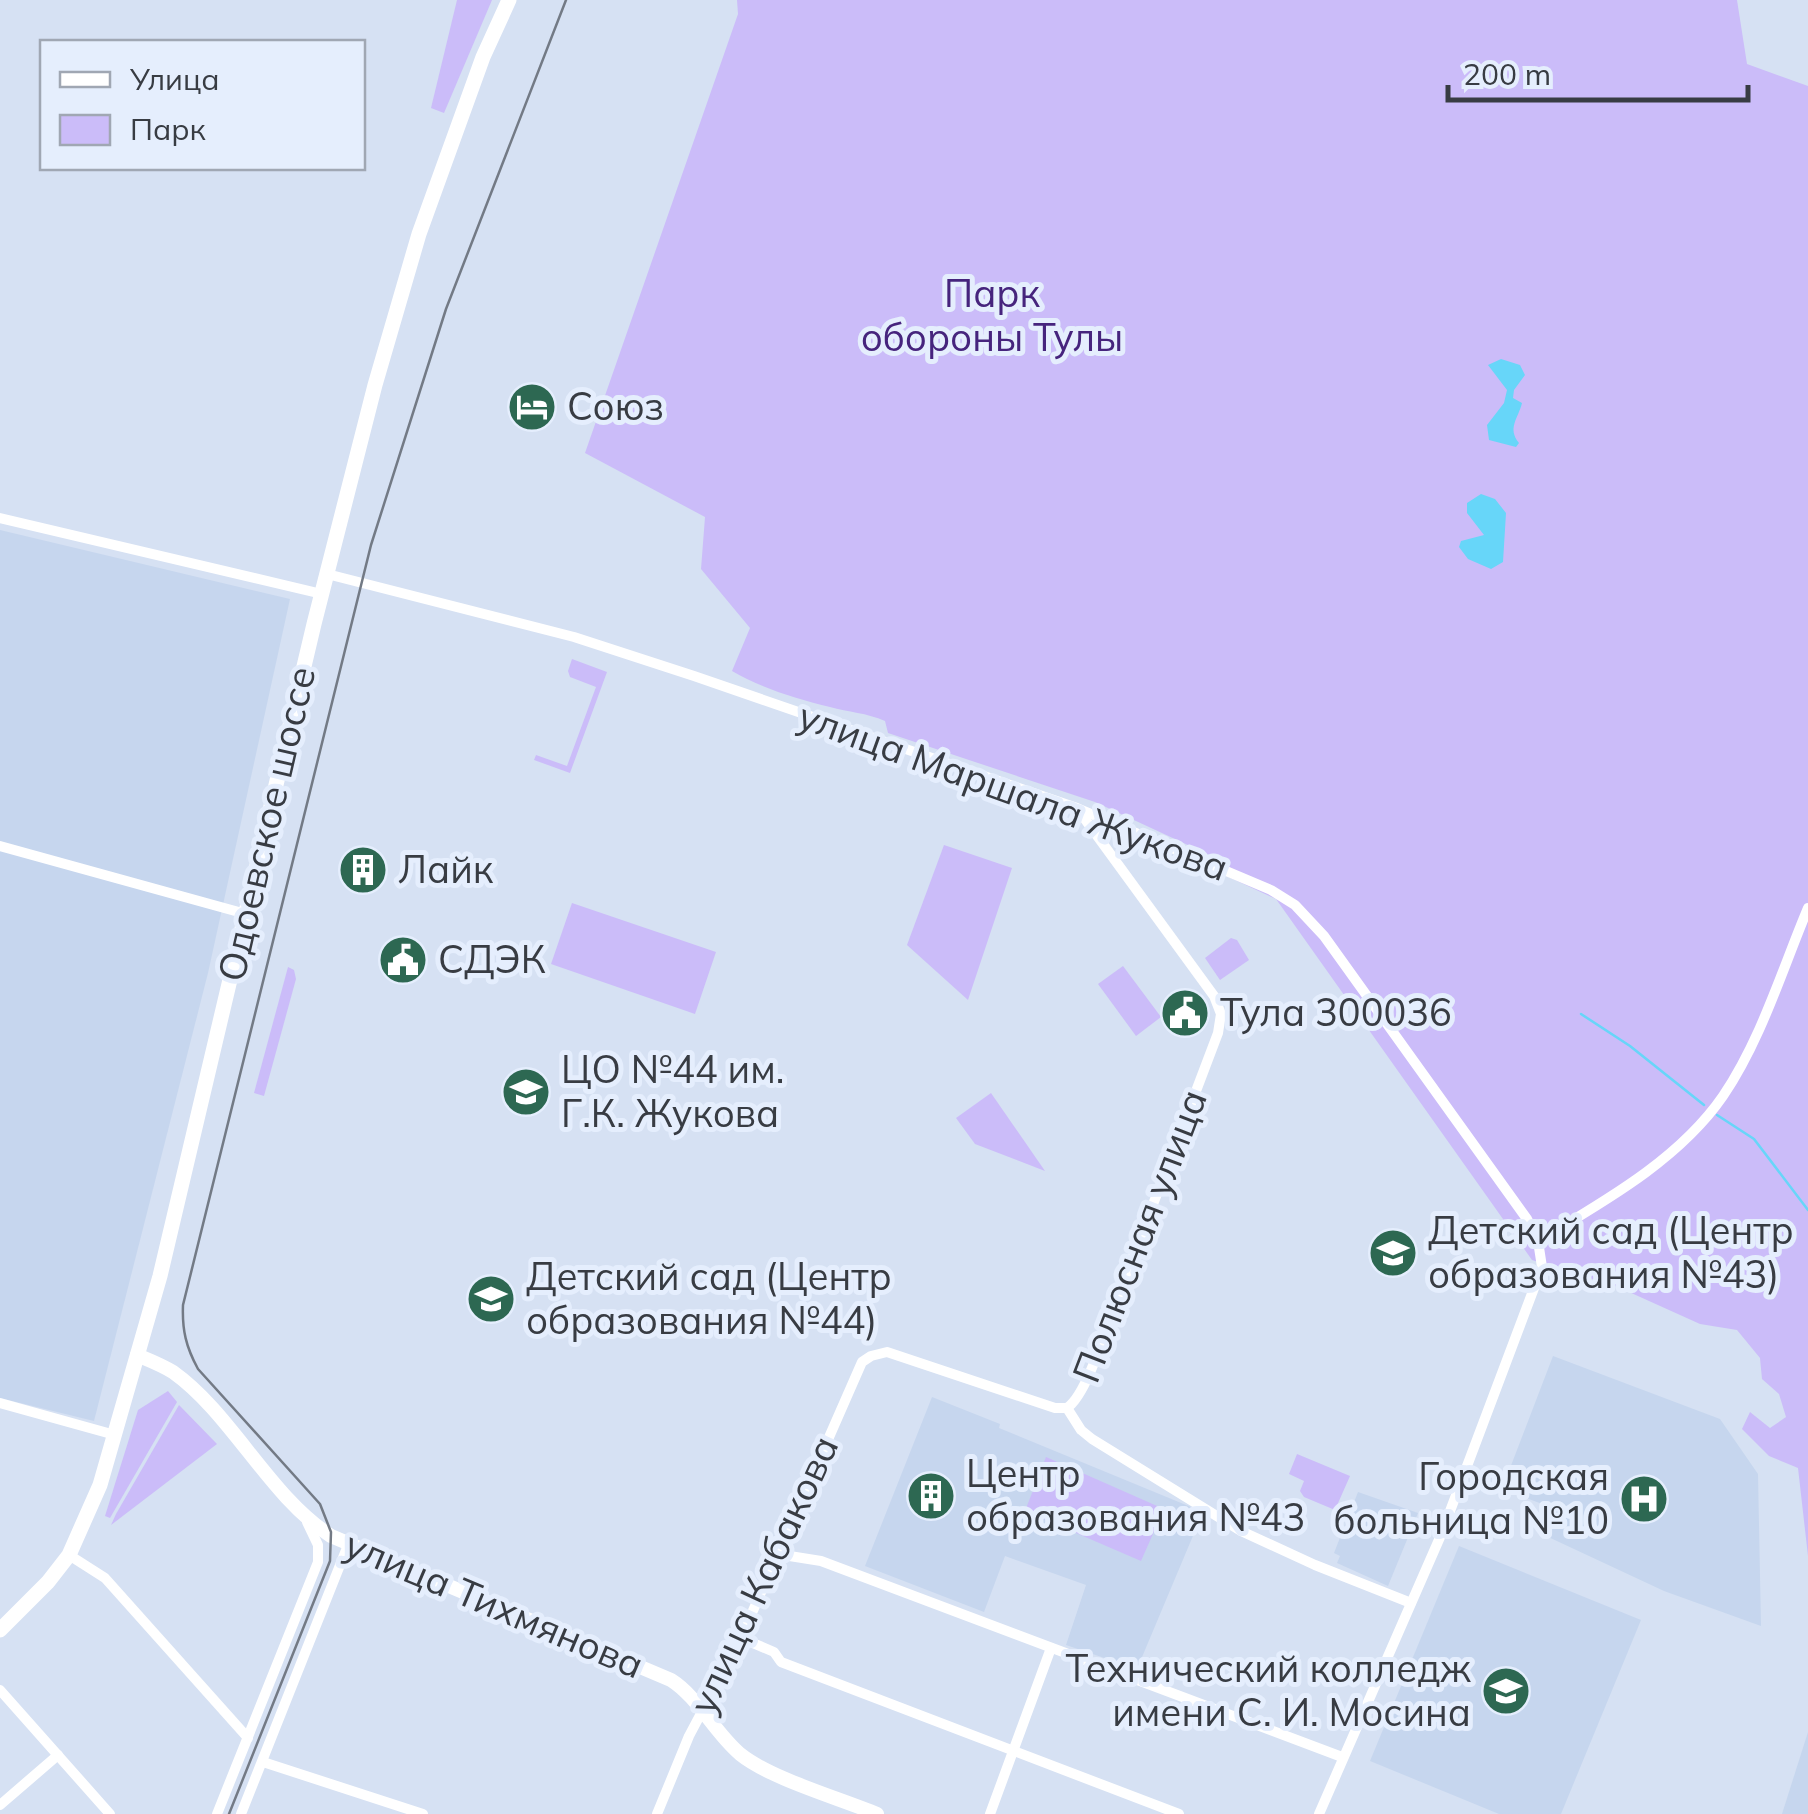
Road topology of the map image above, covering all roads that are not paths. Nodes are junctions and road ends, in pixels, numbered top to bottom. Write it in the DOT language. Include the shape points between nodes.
graph roads {
  1 [pos="509,0"];
  2 [pos="0,518"];
  3 [pos="327,574"];
  4 [pos="322,594"];
  5 [pos="1077,808"];
  6 [pos="0,846"];
  7 [pos="1808,908"];
  8 [pos="246,914"];
  9 [pos="1538,1241"];
  10 [pos="137,1355"];
  11 [pos="0,1402"];
  12 [pos="1067,1408"];
  13 [pos="115,1435"];
  14 [pos="305,1516"];
  15 [pos="348,1545"];
  16 [pos="777,1554"];
  17 [pos="69,1555"];
  18 [pos="1410,1602"];
  19 [pos="0,1630"];
  20 [pos="741,1638"];
  21 [pos="1051,1648"];
  22 [pos="0,1690"];
  23 [pos="701,1713"];
  24 [pos="248,1738"];
  25 [pos="1015,1751"];
  26 [pos="58,1755"];
  27 [pos="1342,1757"];
  28 [pos="262,1762"];
  29 [pos="0,1805"];
  30 [pos="110,1814"];
  31 [pos="216,1814"];
  32 [pos="240,1814"];
  33 [pos="423,1814"];
  34 [pos="657,1814"];
  35 [pos="877,1814"];
  36 [pos="990,1814"];
  37 [pos="1179,1814"];
  38 [pos="1319,1814"];
  1 -- 3 [label="main road, Одоевское шоссе" via="419,234"];
  2 -- 4 [label="street"];
  3 -- 4 [label="main road, Одоевское шоссе"];
  3 -- 5 [label="street, улица Маршала Жукова" via="608,648"];
  4 -- 8 [label="main road, Одоевское шоссе"];
  5 -- 9 [label="street, улица Маршала Жукова" via="1295,905 1341,958"];
  5 -- 12 [label="street, Полюсная улица" via="1221,1014 1139,1246 1086,1380"];
  6 -- 8 [label="street"];
  7 -- 9 [label="street" via="1758,1031 1722,1098 1654,1166"];
  8 -- 10 [label="main road, Одоевское шоссе"];
  9 -- 18 [label="street" via="1542,1267"];
  10 -- 13 [label="main road, Одоевское шоссе"];
  10 -- 14 [label="street, улица Тихмянова" via="190,1386"];
  11 -- 13 [label="street"];
  12 -- 16 [label="street, улица Кабакова" via="887,1352 871,1356 858,1366"];
  12 -- 18 [label="street" via="1092,1439 1241,1530"];
  13 -- 17 [label="main road, Одоевское шоссе"];
  14 -- 15 [label="street, улица Тихмянова"];
  14 -- 24 [label="street" via="318,1562"];
  15 -- 23 [label="street, улица Тихмянова" via="671,1680"];
  15 -- 28 [label="street"];
  16 -- 20 [label="street, улица Кабакова"];
  16 -- 21 [label="street" via="821,1561"];
  17 -- 19 [label="main road, Одоевское шоссе"];
  17 -- 24 [label="street" via="105,1578"];
  18 -- 27 [label="street"];
  20 -- 23 [label="street, улица Кабакова"];
  20 -- 25 [label="street" via="781,1662"];
  21 -- 25 [label="street"];
  21 -- 27 [label="street"];
  22 -- 26 [label="street"];
  23 -- 34 [label="street, улица Кабакова"];
  23 -- 35 [label="street, улица Тихмянова" via="754,1763"];
  24 -- 31 [label="street"];
  25 -- 36 [label="street"];
  25 -- 37 [label="street"];
  26 -- 29 [label="street"];
  26 -- 30 [label="street"];
  27 -- 38 [label="street"];
  28 -- 32 [label="street"];
  28 -- 33 [label="street"];
}
